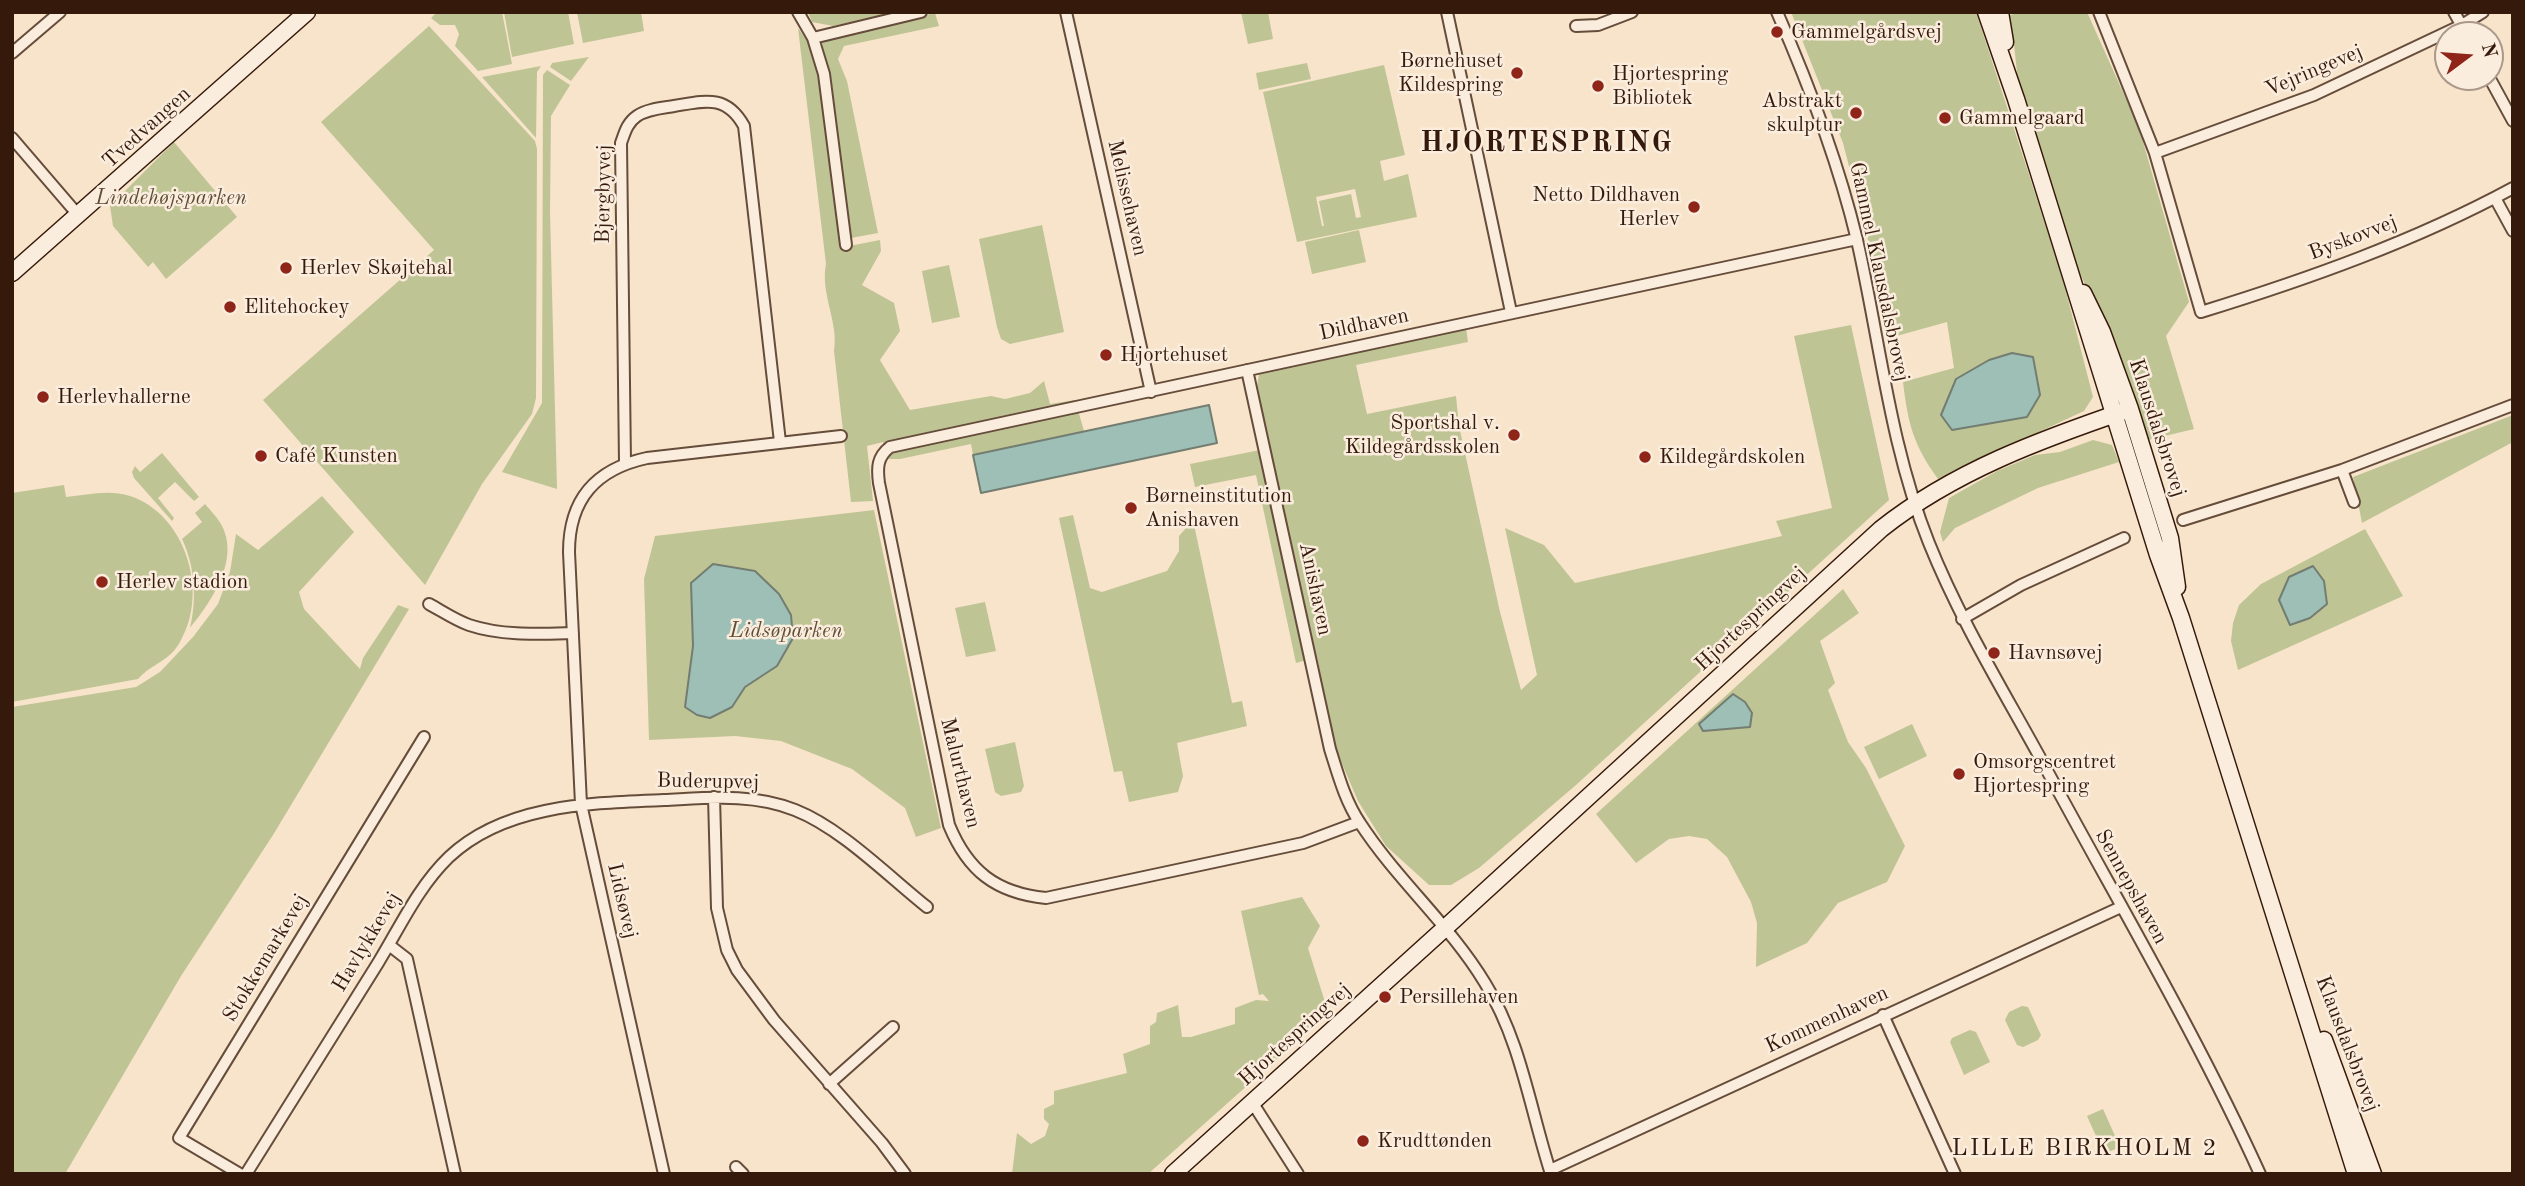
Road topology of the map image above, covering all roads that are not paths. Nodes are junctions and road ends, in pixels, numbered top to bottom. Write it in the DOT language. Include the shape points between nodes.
graph roads {
  1 [pos="60,12"];
  2 [pos="307,12"];
  3 [pos="798,12"];
  4 [pos="921,12"];
  5 [pos="1066,12"];
  6 [pos="1447,12"];
  7 [pos="1632,12"];
  8 [pos="1777,12"];
  9 [pos="1986,12"];
  10 [pos="2000,12"];
  11 [pos="2099,12"];
  12 [pos="1576,26"];
  13 [pos="813,38"];
  14 [pos="2434,43"];
  15 [pos="12,53"];
  16 [pos="2497,91"];
  17 [pos="2016,99"];
  18 [pos="2513,121"];
  19 [pos="12,138"];
  20 [pos="2155,153"];
  21 [pos="2513,188"];
  22 [pos="2495,198"];
  23 [pos="79,216"];
  24 [pos="2513,231"];
  25 [pos="1857,239"];
  26 [pos="846,245"];
  27 [pos="2067,259"];
  28 [pos="12,273"];
  29 [pos="1511,312"];
  30 [pos="1248,370"];
  31 [pos="1151,392"];
  32 [pos="2513,405"];
  33 [pos="2130,410"];
  34 [pos="2113,415"];
  35 [pos="841,436"];
  36 [pos="780,442"];
  37 [pos="881,454"];
  38 [pos="625,463"];
  39 [pos="2342,470"];
  40 [pos="2354,502"];
  41 [pos="1914,505"];
  42 [pos="2183,520"];
  43 [pos="2124,538"];
  44 [pos="429,604"];
  45 [pos="1962,618"];
  46 [pos="2181,618"];
  47 [pos="573,633"];
  48 [pos="424,737"];
  49 [pos="714,797"];
  50 [pos="581,804"];
  51 [pos="1359,822"];
  52 [pos="927,907"];
  53 [pos="2120,907"];
  54 [pos="1446,928"];
  55 [pos="2281,930"];
  56 [pos="389,945"];
  57 [pos="1883,1015"];
  58 [pos="893,1027"];
  59 [pos="829,1084"];
  60 [pos="1252,1102"];
  61 [pos="1551,1172"];
  62 [pos="240,1174"];
  63 [pos="246,1174"];
  64 [pos="455,1174"];
  65 [pos="664,1174"];
  66 [pos="905,1174"];
  67 [pos="1173,1174"];
  68 [pos="1298,1174"];
  69 [pos="1955,1174"];
  70 [pos="2260,1174"];
  71 [pos="2356,1174"];
  72 [pos="2373,1174"];
  1 -- 15 [label="street"];
  2 -- 23 [label="street, Tvedvangen"];
  3 -- 13 [label="street"];
  4 -- 13 [label="street"];
  5 -- 31 [label="street, Melissehaven"];
  6 -- 29 [label="street"];
  7 -- 12 [label="street" via="1598,25"];
  8 -- 25 [label="street, Gammel Klausdalsbrovej" via="1822,121"];
  9 -- 17 [label="street, Klausdalsbrovej"];
  10 -- 17 [label="street, Klausdalsbrovej"];
  11 -- 20 [label="street"];
  13 -- 26 [label="street" via="824,74"];
  14 -- 20 [label="street, Vejringevej" via="2314,95"];
  16 -- 18 [label="street"];
  17 -- 27 [label="street, Klausdalsbrovej"];
  19 -- 23 [label="street"];
  20 -- 22 [label="street, Byskovvej" via="2201,312 2424,232"];
  21 -- 22 [label="street, Byskovvej"];
  22 -- 24 [label="street"];
  23 -- 28 [label="street, Tvedvangen"];
  25 -- 29 [label="street, Dildhaven"];
  25 -- 41 [label="street, Gammel Klausdalsbrovej" via="1889,407"];
  27 -- 33 [label="street, Klausdalsbrovej" via="2102,332"];
  27 -- 34 [label="street, Klausdalsbrovej"];
  29 -- 30 [label="street, Dildhaven"];
  30 -- 31 [label="street, Dildhaven"];
  30 -- 51 [label="street, Anishaven" via="1330,749"];
  31 -- 37 [label="street, Dildhaven" via="890,447"];
  32 -- 39 [label="street"];
  33 -- 34 [label="street, Hjortespringvej"];
  33 -- 46 [label="street, Klausdalsbrovej" via="2170,538"];
  34 -- 41 [label="street, Hjortespringvej" via="2008,454"];
  34 -- 46 [label="street, Klausdalsbrovej"];
  35 -- 36 [label="street, Lidsøvej"];
  36 -- 38 [label="street, Lidsøvej"];
  36 -- 38 [label="street, Bjergbyvej" via="744,126 737,113 709,100 638,116 627,125 621,143"];
  37 -- 51 [label="street, Malurthaven" via="879,483 949,825 978,872 1010,891 1046,898 1284,848"];
  38 -- 47 [label="street, Lidsøvej" via="594,483 571,523"];
  39 -- 40 [label="street"];
  39 -- 42 [label="street"];
  41 -- 45 [label="street, Sennepshaven"];
  41 -- 54 [label="street, Hjortespringvej" via="1881,529"];
  43 -- 45 [label="street"];
  44 -- 47 [label="street" via="467,624 490,629 519,634"];
  45 -- 53 [label="street, Sennepshaven"];
  46 -- 55 [label="street, Klausdalsbrovej"];
  47 -- 50 [label="street, Lidsøvej"];
  48 -- 62 [label="street, Stokkemarkevej" via="179,1138"];
  49 -- 50 [label="street, Buderupvej"];
  49 -- 52 [label="street, Buderupvej" via="772,802 818,820"];
  49 -- 59 [label="street" via="717,908 727,950 748,988"];
  50 -- 56 [label="street, Havlykkevej" via="506,823 450,856 426,881"];
  50 -- 65 [label="street, Lidsøvej"];
  51 -- 54 [label="street"];
  53 -- 57 [label="street, Kommenhaven"];
  53 -- 70 [label="street, Sennepshaven"];
  54 -- 60 [label="street, Hjortespringvej"];
  54 -- 61 [label="street" via="1496,1002 1518,1055"];
  55 -- 71 [label="street, Klausdalsbrovej"];
  55 -- 72 [label="street, Klausdalsbrovej"];
  56 -- 63 [label="street, Havlykkevej"];
  56 -- 64 [label="street" via="407,959"];
  57 -- 61 [label="street, Kommenhaven"];
  57 -- 69 [label="street"];
  58 -- 59 [label="street"];
  59 -- 66 [label="street"];
  60 -- 67 [label="street, Hjortespringvej"];
  60 -- 68 [label="street"];
}
